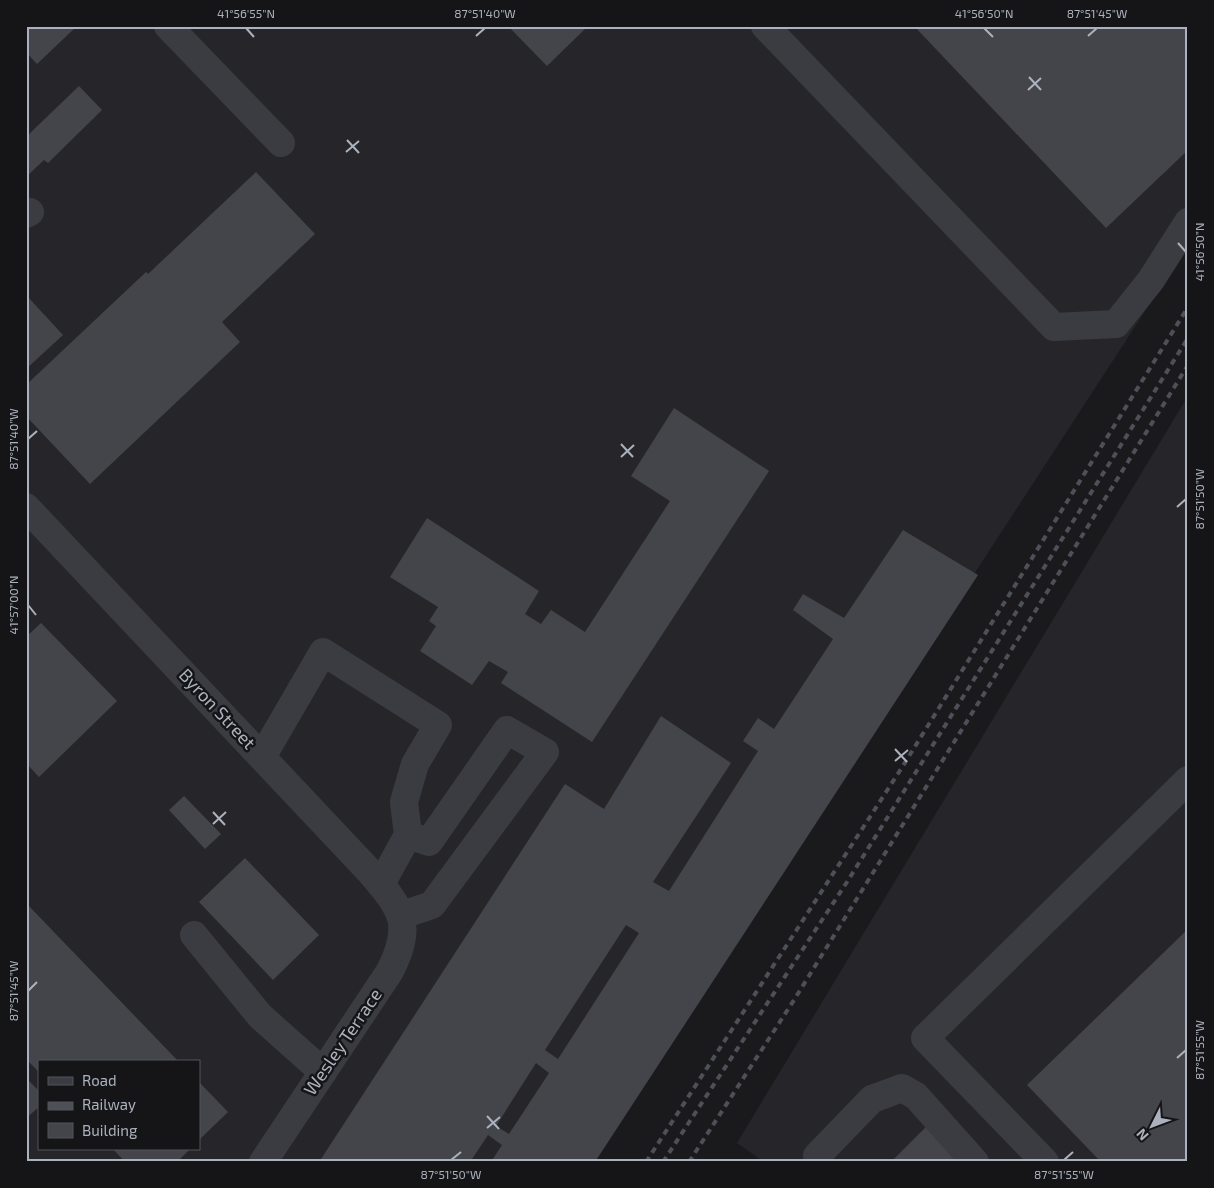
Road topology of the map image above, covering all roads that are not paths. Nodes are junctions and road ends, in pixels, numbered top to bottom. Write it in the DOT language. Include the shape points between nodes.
graph roads {
  1 [pos="168,26"];
  2 [pos="765,26"];
  3 [pos="281,143"];
  4 [pos="1188,222"];
  5 [pos="26,507"];
  6 [pos="262,758"];
  7 [pos="1188,780"];
  8 [pos="408,835"];
  9 [pos="382,884"];
  10 [pos="402,915"];
  11 [pos="194,935"];
  12 [pos="323,1072"];
  13 [pos="816,1156"];
  14 [pos="263,1162"];
  15 [pos="975,1162"];
  16 [pos="1044,1162"];
  1 -- 3 [label="street"];
  2 -- 4 [label="street" via="1054,327 1116,324 1151,280"];
  5 -- 6 [label="street, Byron Street"];
  6 -- 8 [label="street" via="323,652 438,725 416,764 404,802"];
  6 -- 9 [label="street, Byron Street"];
  7 -- 16 [label="street" via="926,1038"];
  8 -- 9 [label="street"];
  8 -- 10 [label="street" via="429,842 507,730 545,752 432,905"];
  9 -- 10 [label="street, Byron Street"];
  10 -- 12 [label="street, Wesley Terrace" via="403,934 396,959"];
  11 -- 12 [label="street" via="260,1016"];
  12 -- 14 [label="street, Wesley Terrace"];
  13 -- 15 [label="street" via="872,1099 902,1088 916,1096"];
}
